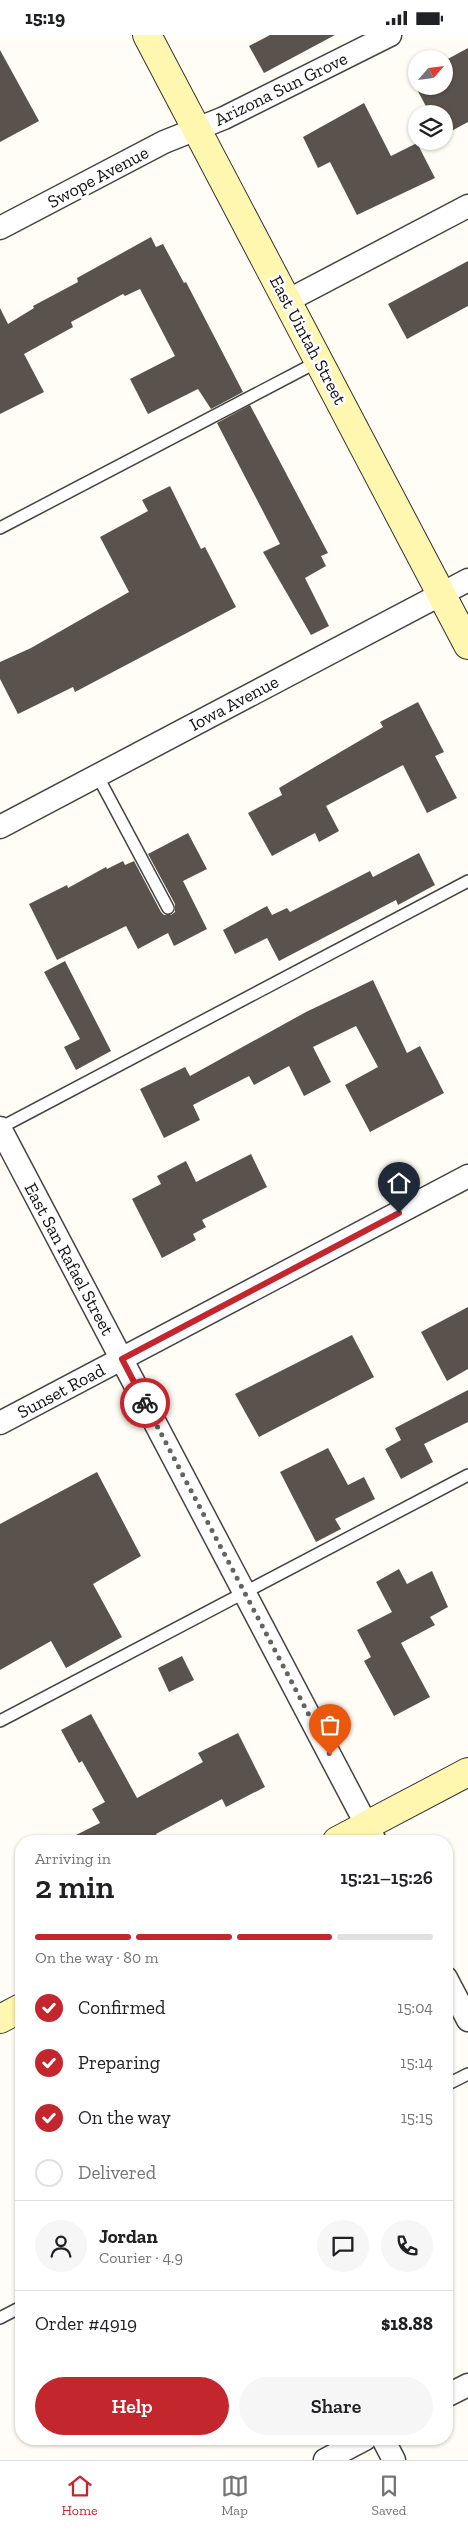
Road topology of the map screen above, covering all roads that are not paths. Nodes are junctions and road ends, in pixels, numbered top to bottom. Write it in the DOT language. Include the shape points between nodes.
graph roads {
  1 [pos="147,35"];
  2 [pos="390,35"];
  3 [pos="197,130"];
  4 [pos="468,206"];
  5 [pos="0,228"];
  6 [pos="287,301"];
  7 [pos="319,361"];
  8 [pos="0,528"];
  9 [pos="468,580"];
  10 [pos="441,594"];
  11 [pos="468,645"];
  12 [pos="97,775"];
  13 [pos="0,827"];
  14 [pos="468,881"];
  15 [pos="168,908"];
  16 [pos="0,1128"];
  17 [pos="468,1177"];
  18 [pos="122,1359"];
  19 [pos="0,1423"];
  20 [pos="468,1475"];
  21 [pos="244,1592"];
  22 [pos="0,1721"];
  23 [pos="468,1772"];
  24 [pos="371,1833"];
  25 [pos="453,1991"];
  26 [pos="15,2011"];
  27 [pos="0,2019"];
  28 [pos="468,2020"];
  29 [pos="468,2074"];
  30 [pos="453,2082"];
  31 [pos="15,2310"];
  32 [pos="0,2318"];
  33 [pos="468,2385"];
  34 [pos="453,2392"];
  35 [pos="353,2445"];
  36 [pos="386,2445"];
  37 [pos="325,2460"];
  38 [pos="394,2460"];
  1 -- 3 [label="main road, East Uintah Street"];
  2 -- 3 [label="street, Arizona Sun Grove"];
  3 -- 5 [label="street, Swope Avenue" via="164,142"];
  3 -- 6 [label="main road, East Uintah Street"];
  4 -- 6 [label="street"];
  6 -- 7 [label="main road, East Uintah Street"];
  7 -- 8 [label="lane"];
  7 -- 10 [label="main road, East Uintah Street"];
  9 -- 10 [label="street, Iowa Avenue"];
  10 -- 11 [label="main road, East Uintah Street"];
  10 -- 12 [label="street, Iowa Avenue"];
  12 -- 13 [label="street, Iowa Avenue"];
  12 -- 15 [label="lane"];
  14 -- 16 [label="lane"];
  16 -- 18 [label="street, East San Rafael Street"];
  17 -- 18 [label="street, Sunset Road"];
  18 -- 19 [label="street, Sunset Road"];
  18 -- 21 [label="street, East San Rafael Street"];
  20 -- 21 [label="lane"];
  21 -- 22 [label="lane"];
  21 -- 24 [label="street, East San Rafael Street"];
  23 -- 24 [label="main road"];
  25 -- 28 [label="street"];
  26 -- 27 [label="main road"];
  29 -- 30 [label="lane"];
  31 -- 32 [label="lane"];
  33 -- 34 [label="street"];
  35 -- 37 [label="street"];
  36 -- 38 [label="street"];
}
